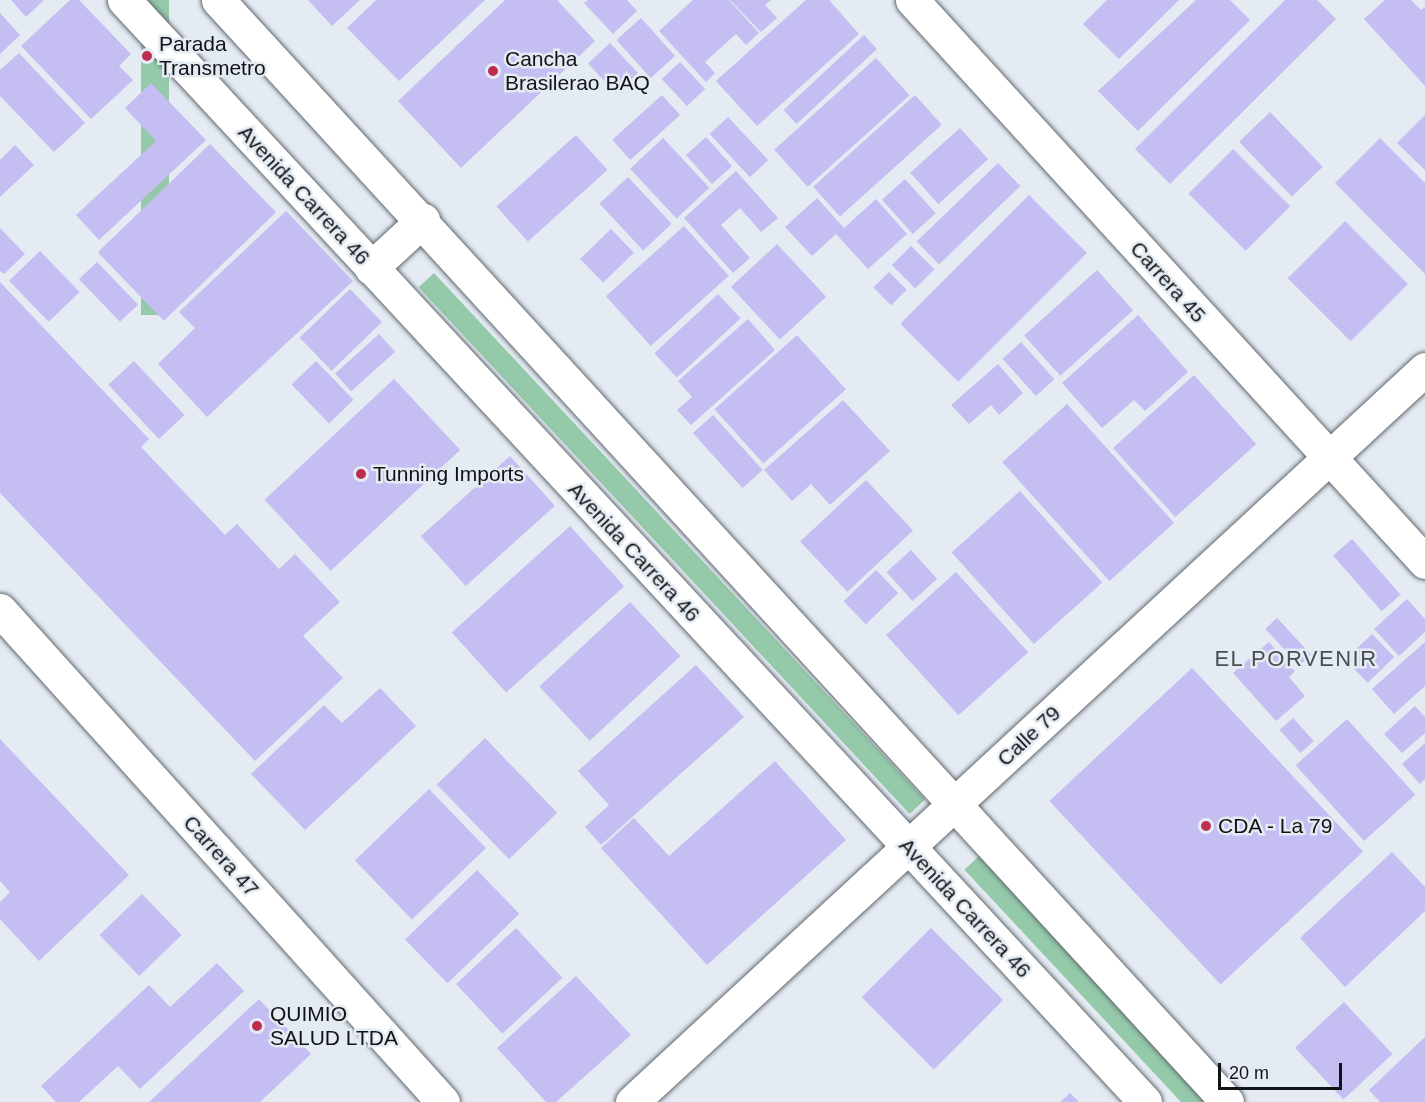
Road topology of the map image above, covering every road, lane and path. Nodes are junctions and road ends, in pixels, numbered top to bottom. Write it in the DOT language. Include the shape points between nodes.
graph roads {
  1 [pos="124,0"];
  2 [pos="218,0"];
  3 [pos="912,0"];
  4 [pos="423,220"];
  5 [pos="371,268"];
  6 [pos="1425,369"];
  7 [pos="1328,459"];
  8 [pos="1425,562"];
  9 [pos="0,610"];
  10 [pos="953,806"];
  11 [pos="908,847"];
  12 [pos="443,1102"];
  13 [pos="632,1102"];
  14 [pos="1145,1102"];
  15 [pos="1227,1102"];
  1 -- 5 [label="main road, Avenida Carrera 46"];
  2 -- 4 [label="main road"];
  3 -- 7 [label="main road, Carrera 45"];
  4 -- 5 [label="main road"];
  4 -- 10 [label="main road"];
  5 -- 11 [label="main road, Avenida Carrera 46"];
  6 -- 7 [label="main road, Calle 79"];
  7 -- 8 [label="main road, Carrera 45"];
  7 -- 10 [label="main road, Calle 79"];
  9 -- 12 [label="main road, Carrera 47"];
  10 -- 11 [label="main road, Calle 79"];
  10 -- 15 [label="main road"];
  11 -- 13 [label="main road, Calle 79"];
  11 -- 14 [label="main road, Avenida Carrera 46"];
}
